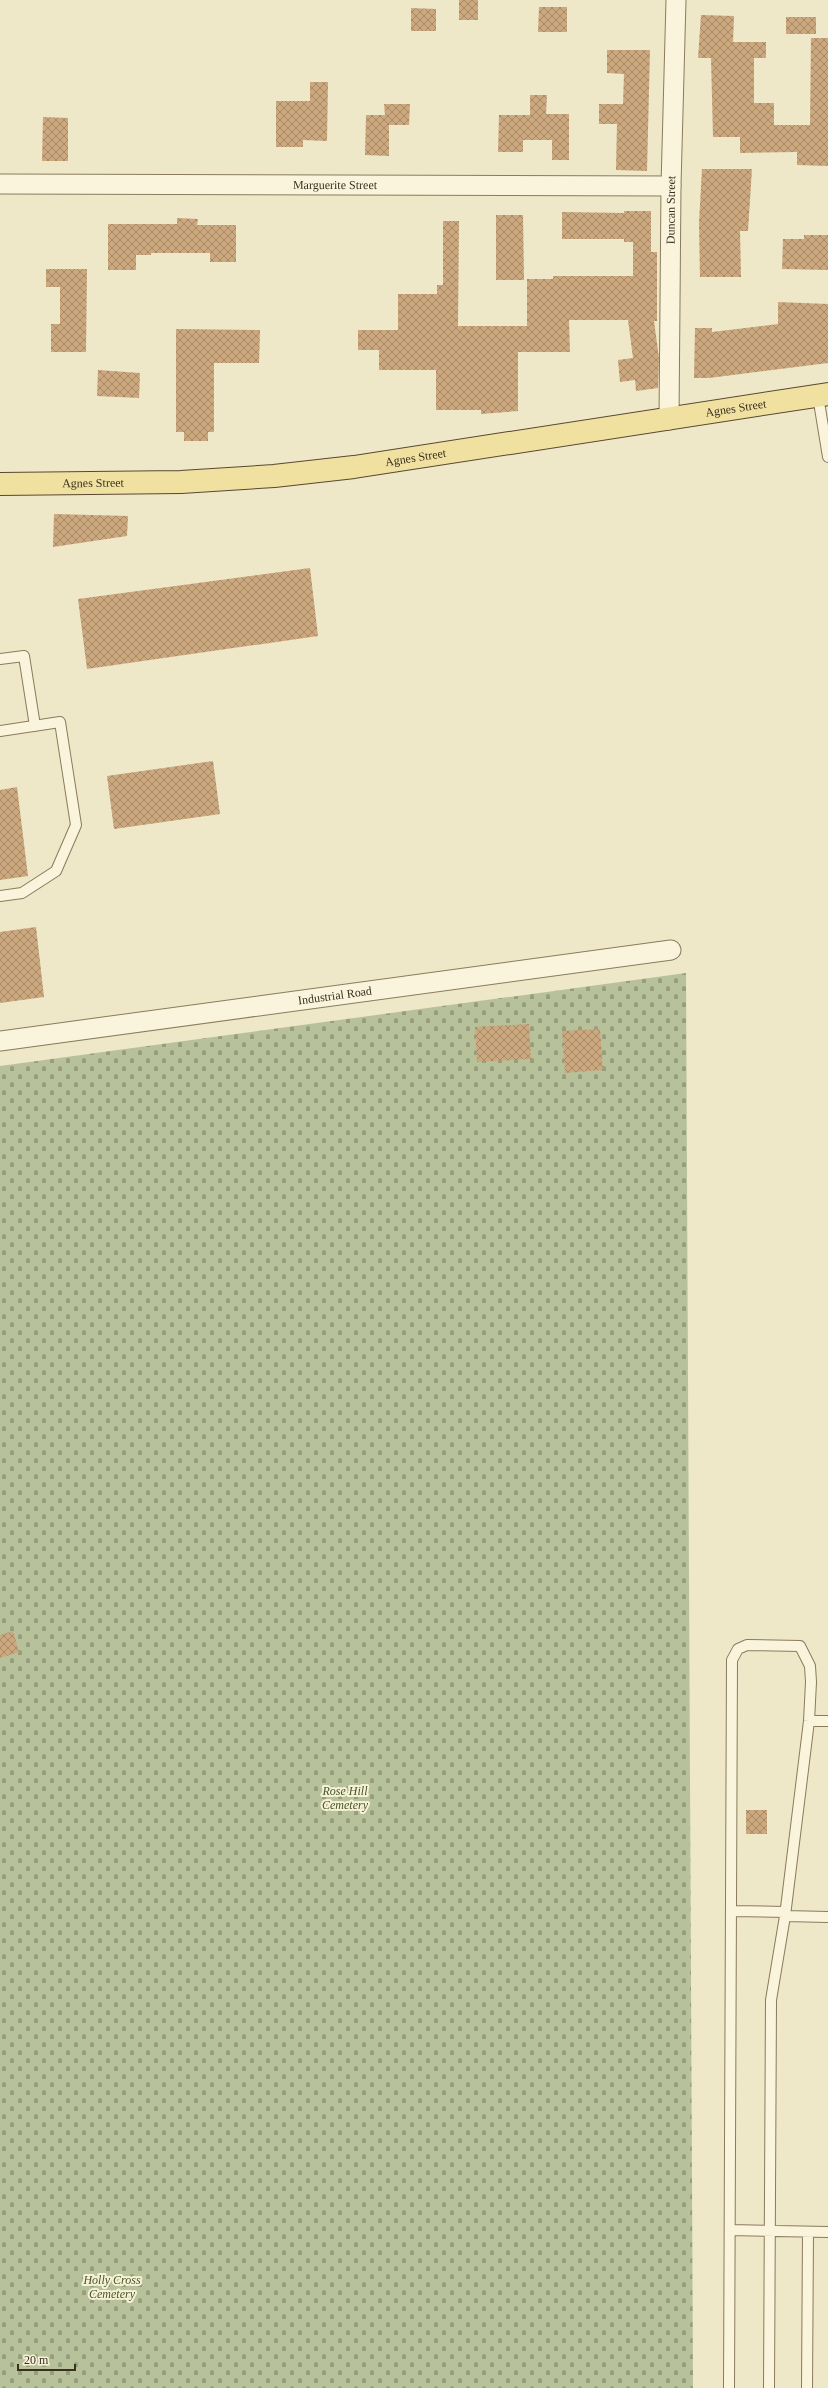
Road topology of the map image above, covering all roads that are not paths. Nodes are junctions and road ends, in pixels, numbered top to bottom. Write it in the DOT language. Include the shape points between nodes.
graph roads {
  1 [pos="676,0"];
  2 [pos="0,184"];
  3 [pos="670,186"];
  4 [pos="823,395"];
  5 [pos="669,420"];
  6 [pos="828,457"];
  7 [pos="0,484"];
  8 [pos="0,659"];
  9 [pos="35,726"];
  10 [pos="0,731"];
  11 [pos="0,896"];
  12 [pos="671,950"];
  13 [pos="0,1041"];
  14 [pos="809,1721"];
  15 [pos="828,1721"];
  16 [pos="731,1911"];
  17 [pos="785,1914"];
  18 [pos="828,1917"];
  19 [pos="730,2230"];
  20 [pos="770,2231"];
  21 [pos="808,2232"];
  22 [pos="828,2232"];
  23 [pos="729,2388"];
  24 [pos="769,2388"];
  25 [pos="807,2388"];
  1 -- 3 [label="street, Duncan Street"];
  2 -- 3 [label="street, Marguerite Street"];
  3 -- 5 [label="street, Duncan Street"];
  4 -- 5 [label="main road, Agnes Street"];
  4 -- 6 [label="lane"];
  5 -- 7 [label="main road, Agnes Street" via="354,467 274,476 181,482"];
  8 -- 9 [label="lane" via="24,656"];
  9 -- 10 [label="lane"];
  9 -- 11 [label="lane" via="60,722 76,825 56,871 22,893"];
  12 -- 13 [label="street, Industrial Road"];
  14 -- 15 [label="lane"];
  14 -- 16 [label="lane" via="810,1666 800,1646 746,1645 738,1649 732,1660"];
  14 -- 17 [label="lane"];
  16 -- 17 [label="lane"];
  16 -- 19 [label="lane"];
  17 -- 18 [label="lane"];
  17 -- 20 [label="lane" via="771,2000"];
  19 -- 20 [label="lane"];
  19 -- 23 [label="lane"];
  20 -- 21 [label="lane"];
  20 -- 24 [label="lane"];
  21 -- 22 [label="lane"];
  21 -- 25 [label="lane"];
}
